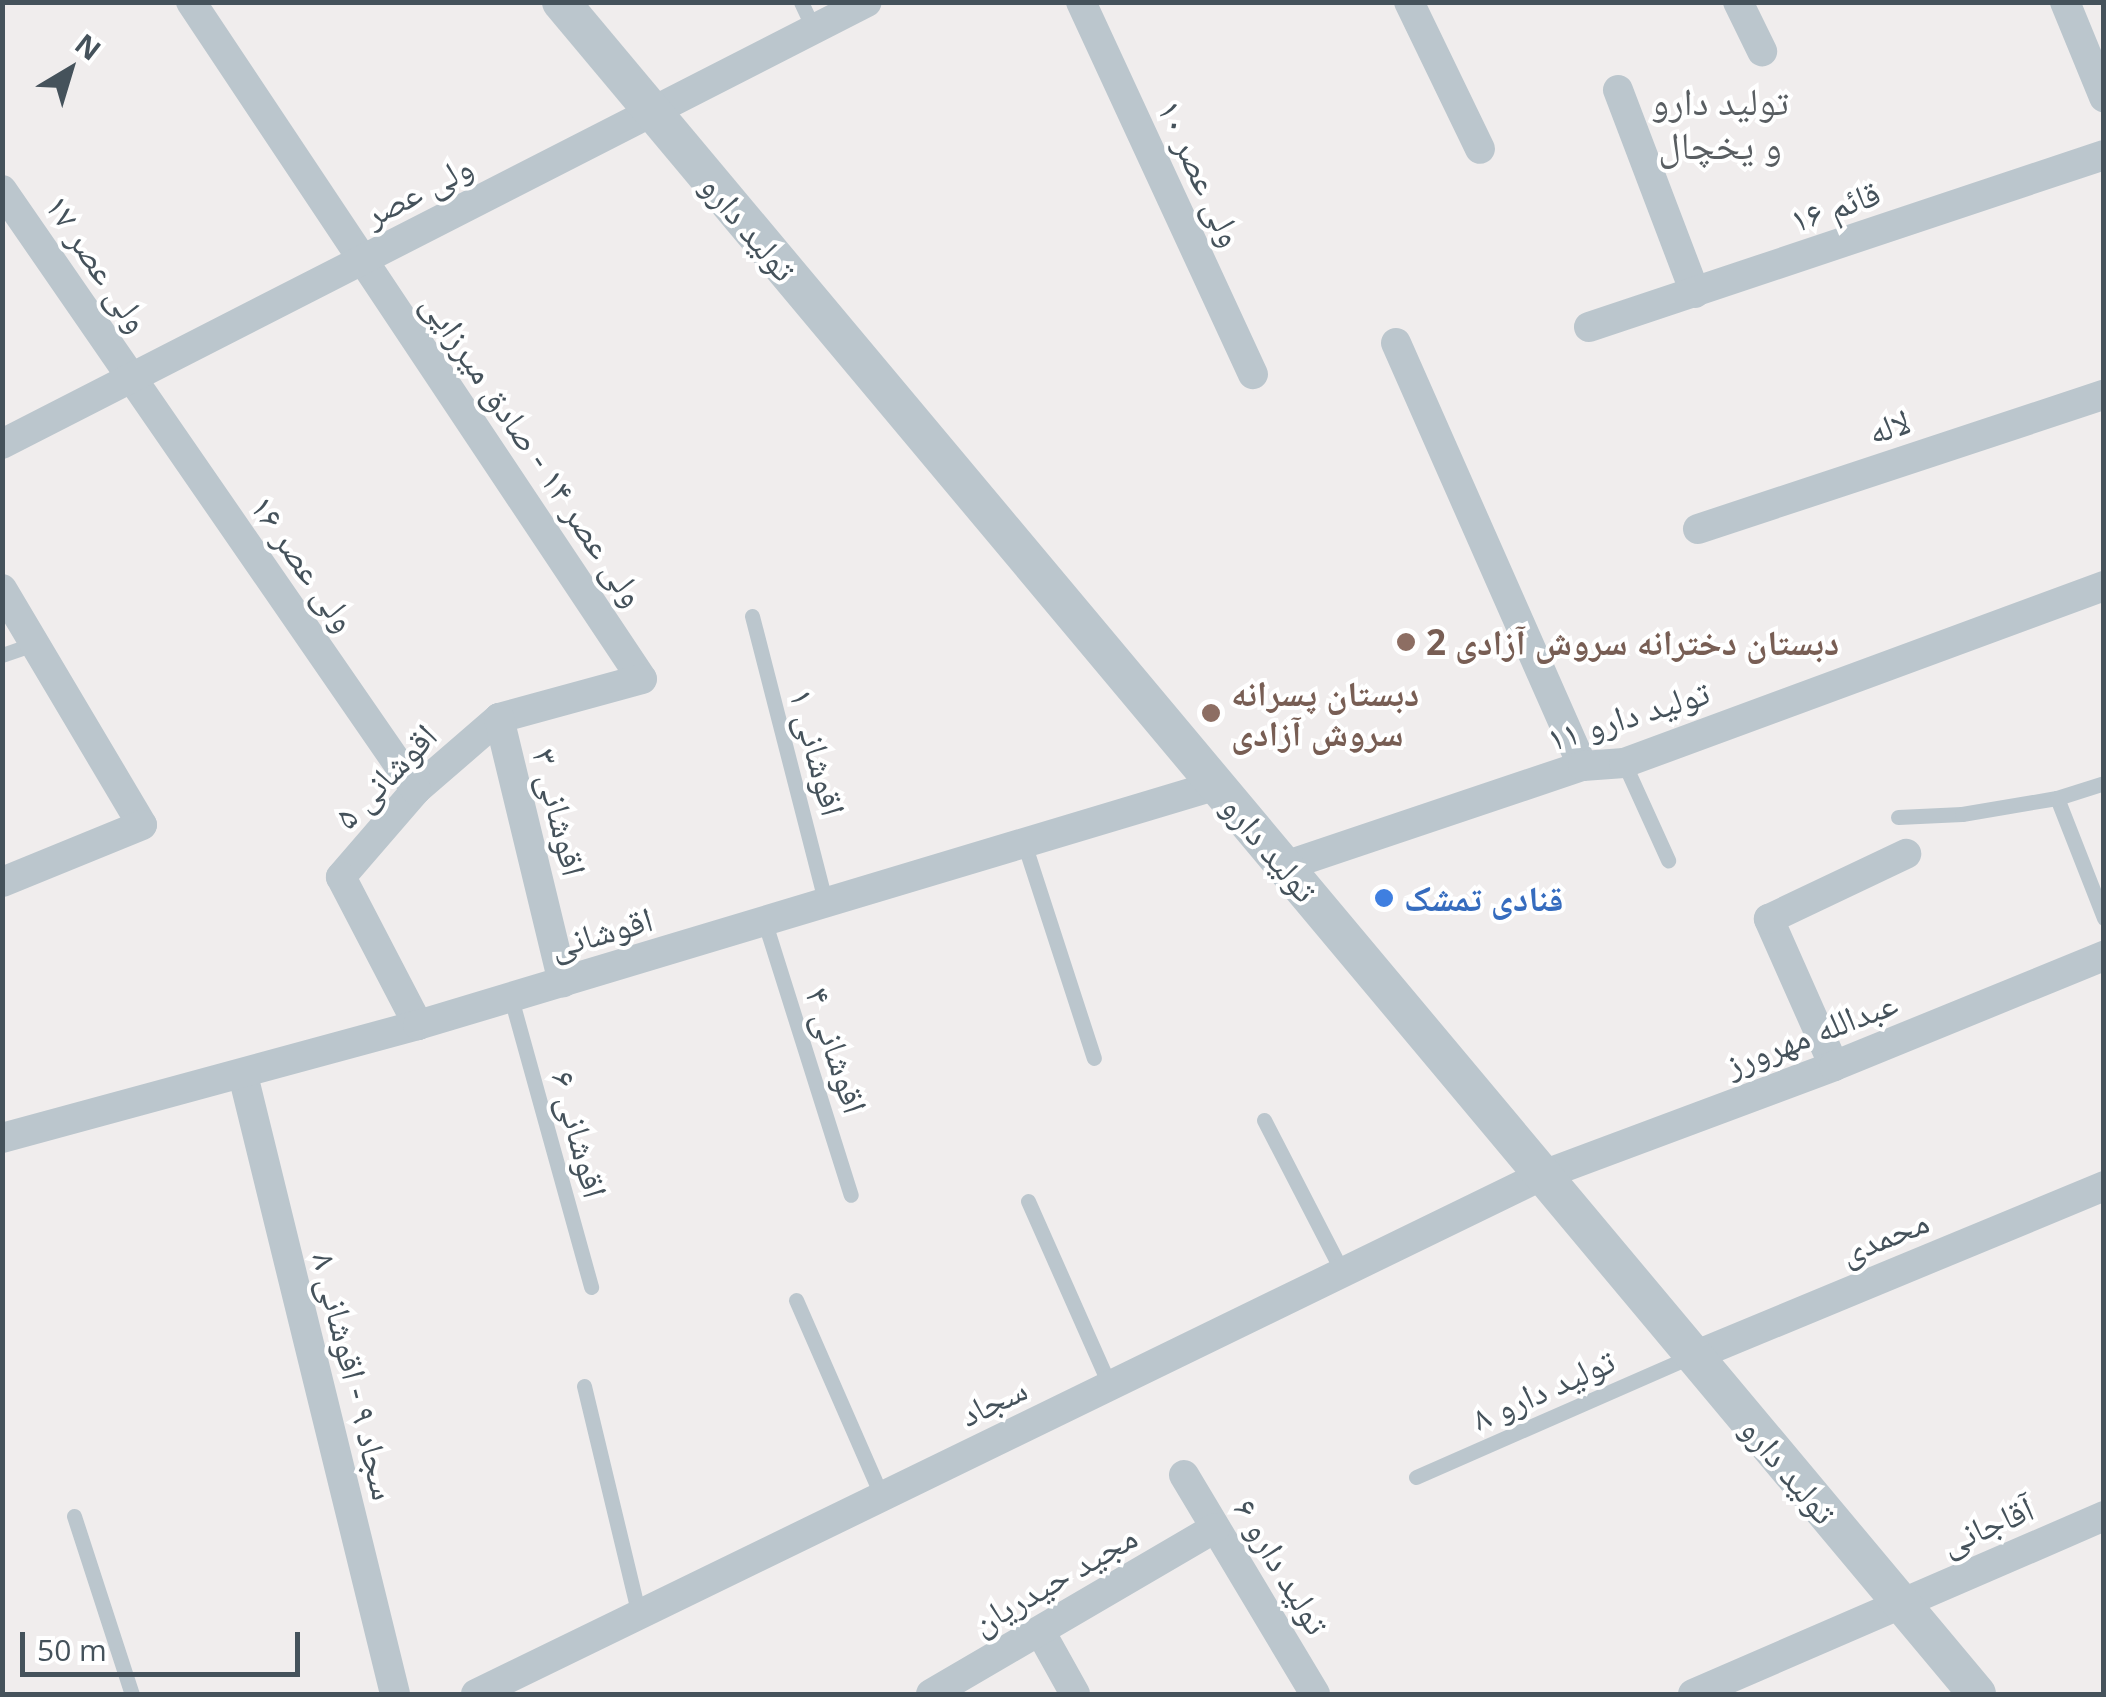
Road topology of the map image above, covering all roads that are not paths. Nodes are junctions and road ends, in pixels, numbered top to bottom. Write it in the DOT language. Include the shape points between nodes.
graph roads {
  1 [pos="191,2"];
  2 [pos="562,2"];
  3 [pos="867,2"];
  4 [pos="1082,2"];
  5 [pos="1409,2"];
  6 [pos="1738,2"];
  7 [pos="2065,2"];
  8 [pos="807,16"];
  9 [pos="2092,29"];
  10 [pos="1762,51"];
  11 [pos="1618,90"];
  12 [pos="2104,96"];
  13 [pos="653,112"];
  14 [pos="1480,149"];
  15 [pos="2104,156"];
  16 [pos="2,190"];
  17 [pos="364,260"];
  18 [pos="1695,293"];
  19 [pos="1589,327"];
  20 [pos="1396,343"];
  21 [pos="1253,374"];
  22 [pos="131,378"];
  23 [pos="2104,394"];
  24 [pos="2,444"];
  25 [pos="1698,529"];
  26 [pos="2104,586"];
  27 [pos="2,589"];
  28 [pos="752,616"];
  29 [pos="34,644"];
  30 [pos="2,655"];
  31 [pos="642,679"];
  32 [pos="499,718"];
  33 [pos="1624,763"];
  34 [pos="1583,766"];
  35 [pos="2104,783"];
  36 [pos="1216,785"];
  37 [pos="416,790"];
  38 [pos="2057,798"];
  39 [pos="1898,817"];
  40 [pos="1024,843"];
  41 [pos="1906,854"];
  42 [pos="1668,860"];
  43 [pos="1285,866"];
  44 [pos="2,882"];
  45 [pos="826,904"];
  46 [pos="2104,918"];
  47 [pos="766,923"];
  48 [pos="2104,956"];
  49 [pos="563,982"];
  50 [pos="511,998"];
  51 [pos="418,1025"];
  52 [pos="1094,1058"];
  53 [pos="1834,1066"];
  54 [pos="243,1075"];
  55 [pos="1264,1120"];
  56 [pos="2,1138"];
  57 [pos="1543,1176"];
  58 [pos="2104,1186"];
  59 [pos="851,1195"];
  60 [pos="1028,1201"];
  61 [pos="1343,1273"];
  62 [pos="591,1286"];
  63 [pos="796,1300"];
  64 [pos="1694,1356"];
  65 [pos="584,1386"];
  66 [pos="1110,1386"];
  67 [pos="1184,1475"];
  68 [pos="1416,1477"];
  69 [pos="882,1497"];
  70 [pos="74,1516"];
  71 [pos="2104,1516"];
  72 [pos="1216,1528"];
  73 [pos="1900,1602"];
  74 [pos="639,1615"];
  75 [pos="1040,1631"];
  76 [pos="132,1694"];
  77 [pos="395,1694"];
  78 [pos="476,1694"];
  79 [pos="931,1694"];
  80 [pos="1075,1694"];
  81 [pos="1315,1694"];
  82 [pos="1694,1694"];
  83 [pos="1977,1694"];
  1 -- 17 [label="street, ولی عصر ۱۴ - صادق میرزایی"];
  2 -- 13 [label="street, تولید دارو"];
  3 -- 8 [label="street, ولی عصر"];
  4 -- 21 [label="street, ولی عصر ۱۰"];
  5 -- 14 [label="street"];
  6 -- 10 [label="street"];
  7 -- 9 [label="street"];
  8 -- 13 [label="street, ولی عصر"];
  9 -- 12 [label="street"];
  11 -- 18 [label="street"];
  13 -- 17 [label="street, ولی عصر"];
  13 -- 36 [label="street, تولید دارو"];
  15 -- 18 [label="street, قائم ۱۶"];
  16 -- 22 [label="street, ولی عصر ۱۷"];
  17 -- 22 [label="street, ولی عصر"];
  17 -- 31 [label="street, ولی عصر ۱۴ - صادق میرزایی"];
  18 -- 19 [label="street, قائم ۱۶"];
  20 -- 34 [label="street"];
  22 -- 24 [label="street, ولی عصر"];
  22 -- 37 [label="street, ولی عصر ۱۶"];
  23 -- 25 [label="street, لاله"];
  26 -- 33 [label="street, تولید دارو ۱۱"];
  27 -- 29 [label="street"];
  28 -- 45 [label="lane, اقوشانی ۱"];
  29 -- 30 [label="lane"];
  29 -- 44 [label="street" via="142,825"];
  31 -- 32 [label="street, اقوشانی ۵"];
  32 -- 37 [label="street, اقوشانی ۵"];
  32 -- 49 [label="street, اقوشانی ۳"];
  33 -- 34 [label="street, تولید دارو ۱۱"];
  33 -- 42 [label="lane"];
  34 -- 43 [label="street, تولید دارو ۱۱"];
  35 -- 38 [label="lane"];
  36 -- 40 [label="street, اقوشانی"];
  36 -- 43 [label="street, تولید دارو"];
  37 -- 51 [label="street, اقوشانی ۵" via="342,877"];
  38 -- 39 [label="lane"];
  38 -- 46 [label="lane"];
  40 -- 45 [label="street, اقوشانی"];
  40 -- 52 [label="lane"];
  41 -- 53 [label="street" via="1768,919"];
  43 -- 57 [label="street, تولید دارو"];
  45 -- 47 [label="street, اقوشانی"];
  47 -- 49 [label="street, اقوشانی"];
  47 -- 59 [label="lane, اقوشانی ۴"];
  48 -- 53 [label="street, عبدالله مهرورز"];
  49 -- 50 [label="street, اقوشانی"];
  50 -- 51 [label="street, اقوشانی"];
  50 -- 62 [label="lane, اقوشانی ۶"];
  51 -- 54 [label="street, اقوشانی"];
  53 -- 57 [label="street, عبدالله مهرورز"];
  54 -- 56 [label="street, اقوشانی"];
  54 -- 77 [label="street, سجاد ۹ - اقوشانی ۸"];
  55 -- 61 [label="lane"];
  57 -- 61 [label="street, سجاد"];
  57 -- 64 [label="street, تولید دارو"];
  58 -- 64 [label="street, محمدی"];
  60 -- 66 [label="lane"];
  61 -- 66 [label="street, سجاد"];
  63 -- 69 [label="lane"];
  64 -- 68 [label="lane, تولید دارو ۸"];
  64 -- 73 [label="street, تولید دارو"];
  65 -- 74 [label="lane"];
  66 -- 69 [label="street, سجاد"];
  67 -- 72 [label="street, تولید دارو ۶"];
  69 -- 74 [label="street, سجاد"];
  70 -- 76 [label="lane"];
  71 -- 73 [label="street, آقاجانی"];
  72 -- 75 [label="street, مجید حیدریان"];
  72 -- 81 [label="street, تولید دارو ۶"];
  73 -- 82 [label="street"];
  73 -- 83 [label="street, تولید دارو"];
  74 -- 78 [label="street, سجاد"];
  75 -- 79 [label="street, مجید حیدریان"];
  75 -- 80 [label="street"];
}
